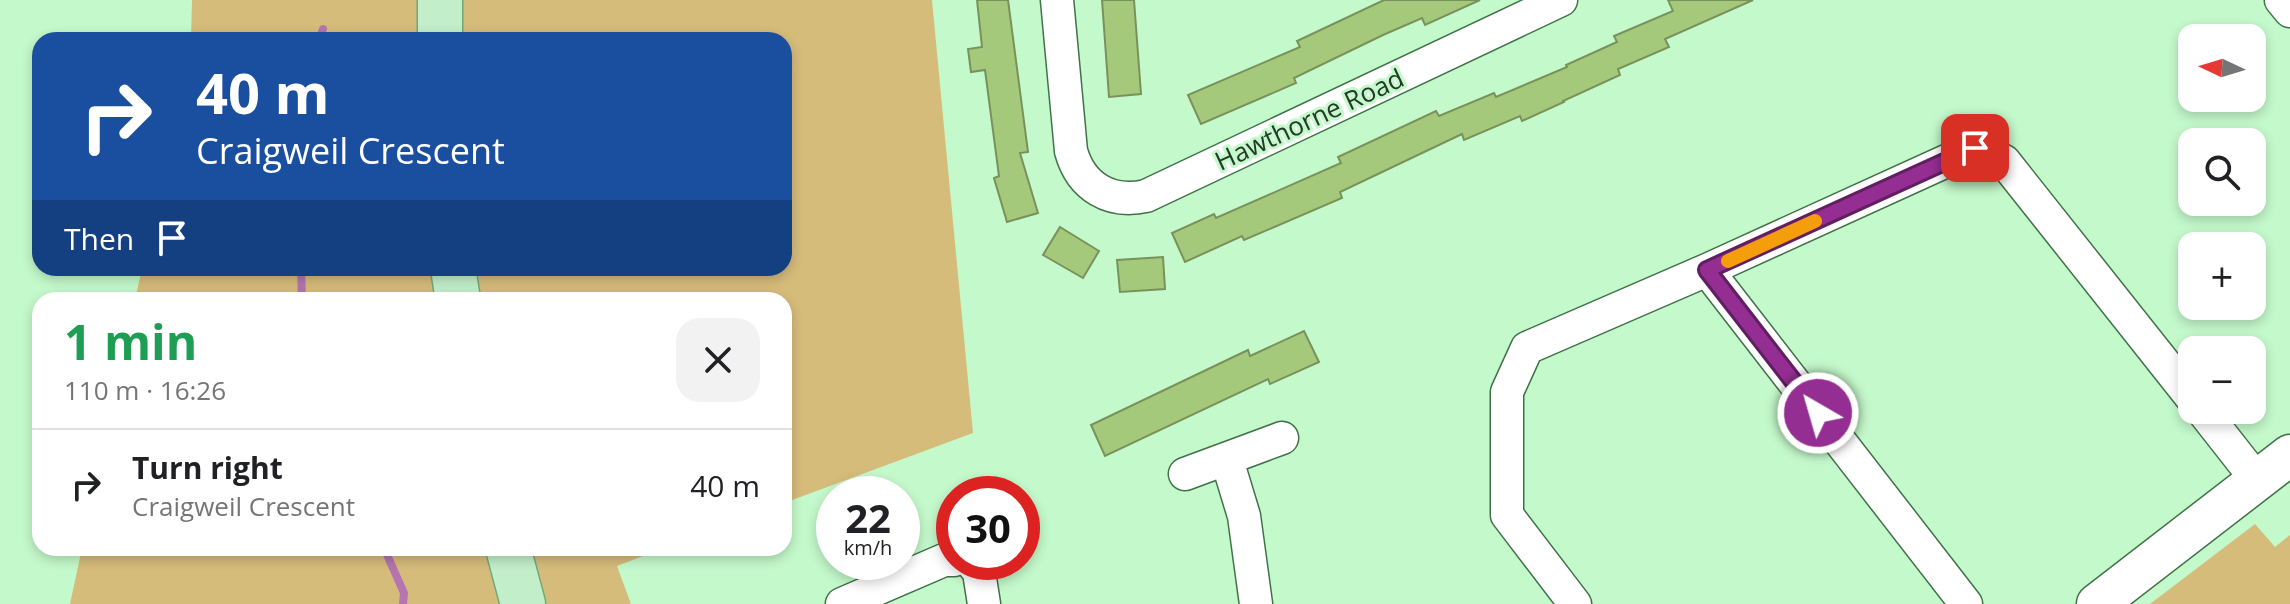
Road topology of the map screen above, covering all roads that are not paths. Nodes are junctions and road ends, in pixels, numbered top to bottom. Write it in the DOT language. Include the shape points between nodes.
graph roads {
  1 [pos="440,0"];
  2 [pos="1057,0"];
  3 [pos="1561,0"];
  4 [pos="2281,0"];
  5 [pos="2290,11"];
  6 [pos="440,32"];
  7 [pos="1707,270"];
  8 [pos="2178,380"];
  9 [pos="2213,424"];
  10 [pos="1282,438"];
  11 [pos="2290,455"];
  12 [pos="1227,460"];
  13 [pos="1185,474"];
  14 [pos="2257,480"];
  15 [pos="510,556"];
  16 [pos="936,563"];
  17 [pos="980,580"];
  18 [pos="523,604"];
  19 [pos="842,604"];
  20 [pos="984,604"];
  21 [pos="1256,604"];
  22 [pos="1575,604"];
  23 [pos="1966,604"];
  24 [pos="2097,604"];
  1 -- 6 [label="main road"];
  2 -- 3 [label="street, Hawthorne Road" via="1075,167 1088,183 1119,199 1146,196"];
  4 -- 5 [label="street"];
  7 -- 8 [label="street" via="1975,148 2004,161"];
  7 -- 22 [label="street" via="1527,348 1507,392 1507,515"];
  7 -- 23 [label="street"];
  9 -- 14 [label="street"];
  10 -- 12 [label="street"];
  11 -- 14 [label="street"];
  12 -- 13 [label="street"];
  12 -- 21 [label="street" via="1244,516"];
  14 -- 24 [label="street"];
  15 -- 18 [label="main road"];
  16 -- 19 [label="street"];
  17 -- 20 [label="street"];
}
